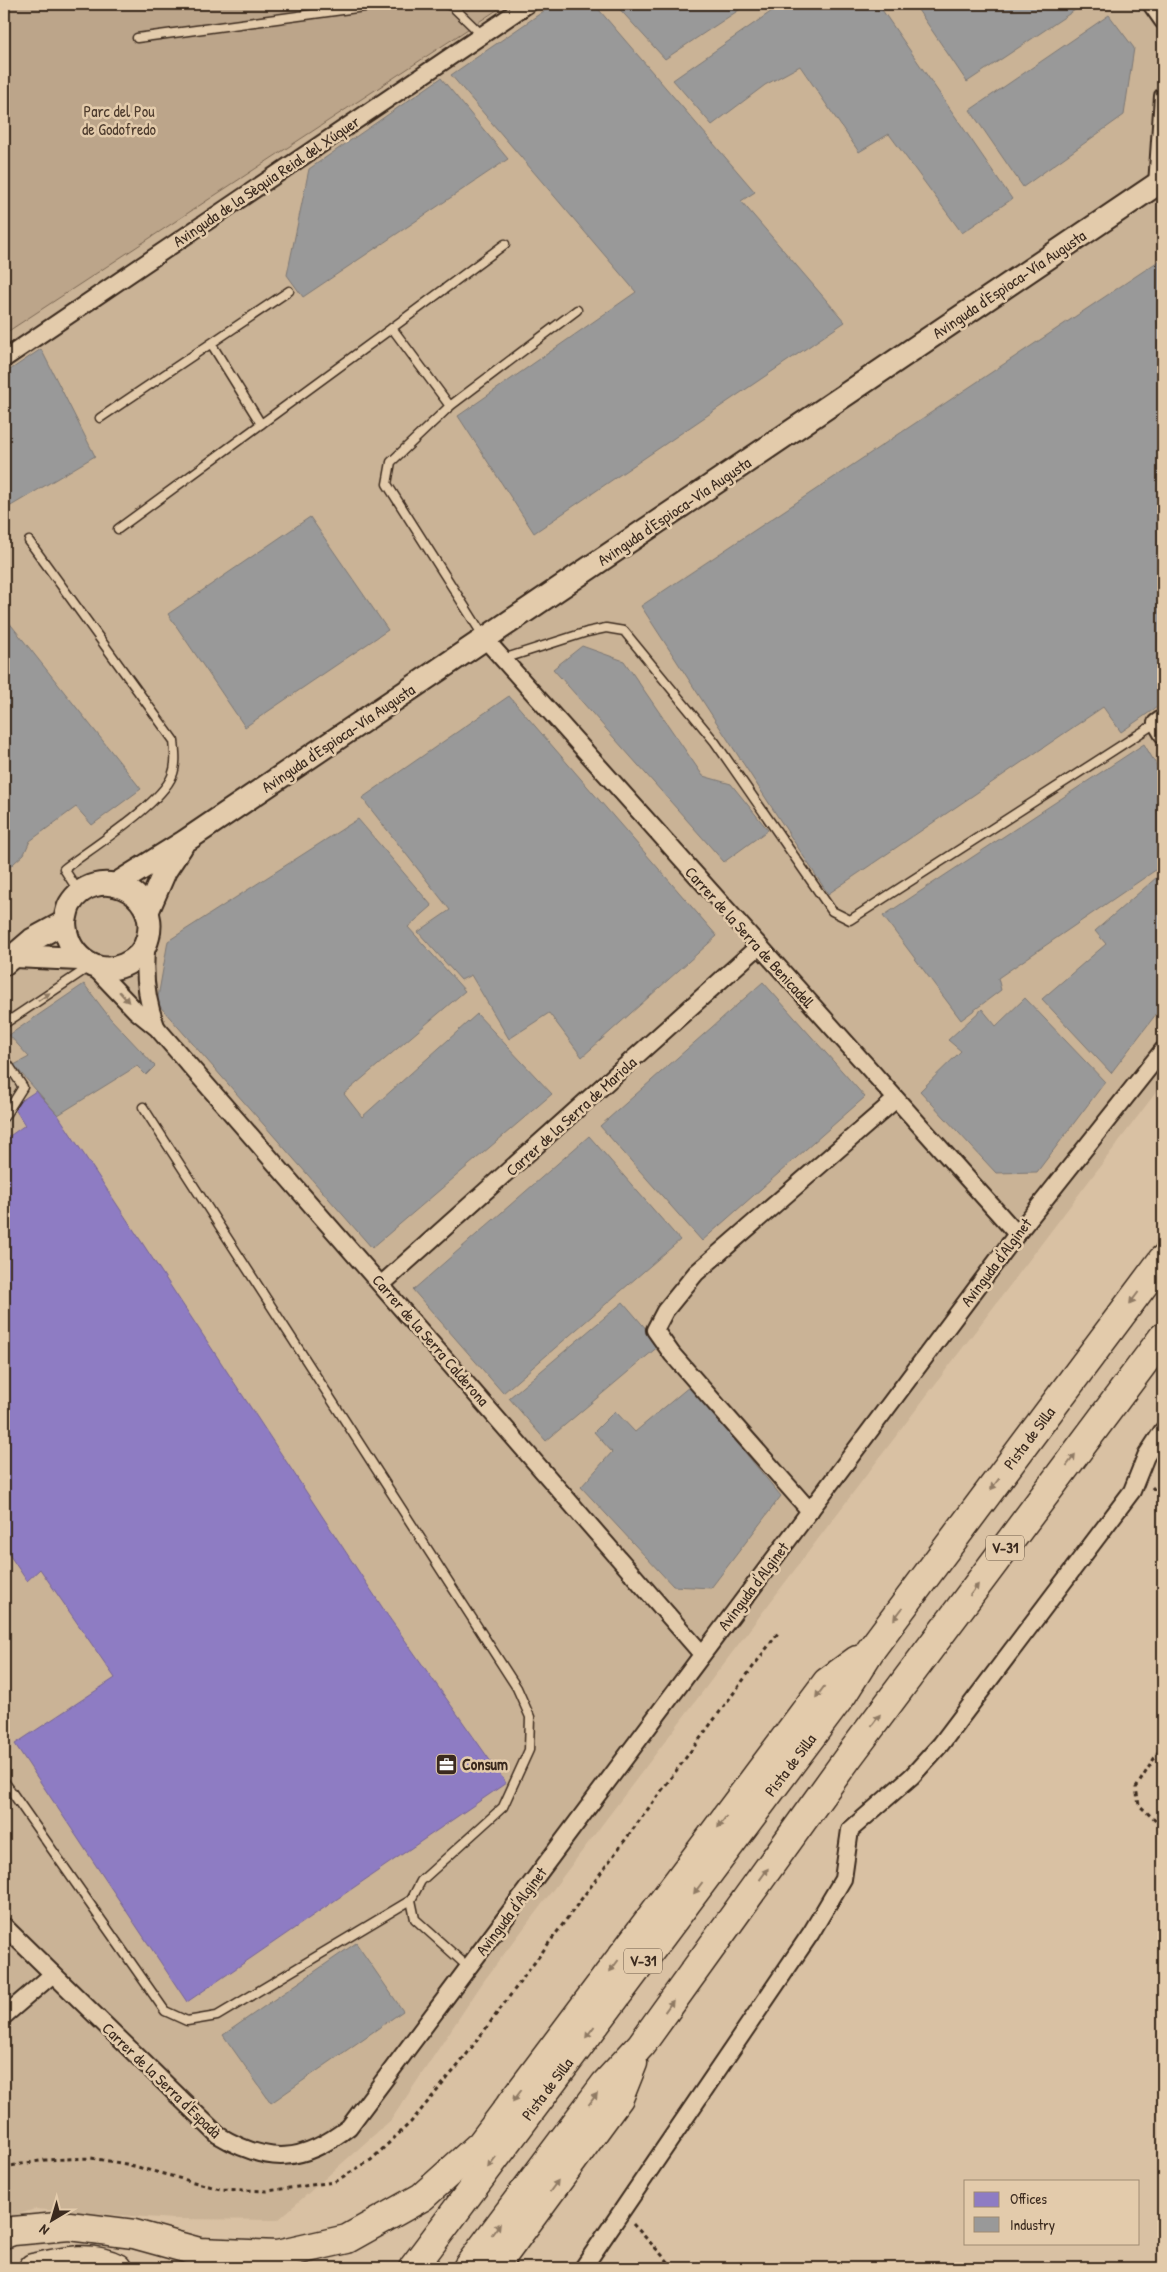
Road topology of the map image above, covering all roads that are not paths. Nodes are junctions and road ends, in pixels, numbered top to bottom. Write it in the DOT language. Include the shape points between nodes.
graph roads {
  1 [pos="386,4"];
  2 [pos="446,4"];
  3 [pos="528,4"];
  4 [pos="1151,4"];
  5 [pos="1163,21"];
  6 [pos="482,35"];
  7 [pos="138,38"];
  8 [pos="1163,96"];
  9 [pos="1160,182"];
  10 [pos="504,244"];
  11 [pos="289,291"];
  12 [pos="576,310"];
  13 [pos="392,328"];
  14 [pos="212,344"];
  15 [pos="4,358"];
  16 [pos="450,406"];
  17 [pos="100,418"];
  18 [pos="261,424"];
  19 [pos="118,529"];
  20 [pos="29,541"];
  21 [pos="485,639"];
  22 [pos="503,659"];
  23 [pos="1161,725"];
  24 [pos="184,842"];
  25 [pos="115,885"];
  26 [pos="80,893"];
  27 [pos="148,910"];
  28 [pos="65,922"];
  29 [pos="146,944"];
  30 [pos="759,946"];
  31 [pos="10,960"];
  32 [pos="85,962"];
  33 [pos="4,1024"];
  34 [pos="157,1028"];
  35 [pos="1163,1050"];
  36 [pos="4,1058"];
  37 [pos="896,1100"];
  38 [pos="143,1107"];
  39 [pos="4,1117"];
  40 [pos="1017,1234"];
  41 [pos="1163,1259"];
  42 [pos="382,1284"];
  43 [pos="1163,1337"];
  44 [pos="1163,1430"];
  45 [pos="810,1511"];
  46 [pos="870,1651"];
  47 [pos="702,1654"];
  48 [pos="4,1782"];
  49 [pos="411,1900"];
  50 [pos="4,1926"];
  51 [pos="468,1967"];
  52 [pos="53,1974"];
  53 [pos="4,2016"];
  54 [pos="641,2045"];
  55 [pos="349,2127"];
  56 [pos="4,2234"];
  57 [pos="33,2268"];
  58 [pos="117,2268"];
  59 [pos="412,2268"];
  60 [pos="467,2268"];
  61 [pos="494,2268"];
  62 [pos="583,2268"];
  1 -- 7 [label="lane"];
  2 -- 6 [label="lane"];
  3 -- 6 [label="street, Avinguda de la Sèquia Reial del Xúquer"];
  4 -- 5 [label="street"];
  6 -- 15 [label="street, Avinguda de la Sèquia Reial del Xúquer"];
  8 -- 9 [label="street"];
  9 -- 21 [label="street, Avinguda d'Espioca-Vía Augusta"];
  10 -- 13 [label="lane"];
  11 -- 14 [label="lane"];
  12 -- 16 [label="lane"];
  13 -- 16 [label="lane"];
  13 -- 18 [label="lane"];
  14 -- 17 [label="lane"];
  14 -- 18 [label="lane"];
  16 -- 21 [label="lane" via="391,462 387,484"];
  18 -- 19 [label="lane"];
  20 -- 26 [label="lane" via="174,741 176,758 172,776 153,801 64,869"];
  21 -- 22 [label="street, Carrer de la Serra de Benicadell"];
  21 -- 24 [label="street, Avinguda d'Espioca-Vía Augusta"];
  22 -- 23 [label="lane" via="606,628 624,631 714,742 832,911 850,920"];
  22 -- 30 [label="street, Carrer de la Serra de Benicadell"];
  24 -- 25 [label="street, Avinguda d'Espioca-Vía Augusta"];
  24 -- 27 [label="street" via="165,871"];
  25 -- 26 [label="street" via="93,886"];
  25 -- 27 [label="street" via="135,894"];
  26 -- 28 [label="street" via="70,904"];
  27 -- 29 [label="street" via="150,931"];
  28 -- 31 [label="street" via="32,940"];
  28 -- 32 [label="street" via="70,947"];
  29 -- 32 [label="street" via="134,959 117,968 104,969"];
  29 -- 34 [label="street, Carrer de la Serra Calderona" via="144,964 148,1004"];
  30 -- 37 [label="street, Carrer de la Serra de Benicadell"];
  30 -- 42 [label="street, Carrer de la Serra de Mariola"];
  31 -- 32 [label="street"];
  33 -- 32 [label="lane, one-way"];
  32 -- 34 [label="street, Carrer de la Serra Calderona, one-way"];
  34 -- 42 [label="street, Carrer de la Serra Calderona"];
  35 -- 40 [label="street, Avinguda d'Alginet"];
  36 -- 39 [label="lane" via="23,1086"];
  37 -- 40 [label="street, Carrer de la Serra de Benicadell"];
  37 -- 45 [label="street" via="696,1273 665,1311 655,1330 672,1354"];
  38 -- 49 [label="lane" via="517,1688 530,1718 529,1750 503,1807 421,1881"];
  40 -- 45 [label="street, Avinguda d'Alginet"];
  41 -- 46 [label="highway, Pista de Silla / V-31, one-way"];
  42 -- 47 [label="street, Carrer de la Serra Calderona"];
  54 -- 43 [label="highway, V-31, one-way" via="847,1759"];
  44 -- 62 [label="street" via="1146,1456 1132,1491 941,1744 912,1776 850,1830 842,1879 811,1933"];
  45 -- 47 [label="street, Avinguda d'Alginet"];
  46 -- 56 [label="highway, one-way" via="827,1682 481,2144 422,2197 347,2238 277,2255 199,2252 134,2234 69,2226"];
  46 -- 59 [label="highway, Pista de Silla / V-31, one-way" via="843,1694"];
  47 -- 51 [label="street, Avinguda d'Alginet"];
  48 -- 49 [label="lane" via="165,2011 187,2021 217,2016"];
  49 -- 51 [label="lane" via="415,1919"];
  50 -- 52 [label="street, Carrer de la Serra d'Espadà"];
  51 -- 55 [label="street, Avinguda d'Alginet"];
  52 -- 53 [label="street"];
  52 -- 55 [label="street, Carrer de la Serra d'Espadà" via="218,2135 230,2142 260,2152 302,2155"];
  60 -- 54 [label="highway, V-31, one-way" via="605,2084"];
  61 -- 54 [label="highway, one-way" via="619,2098"];
  57 -- 58 [label="highway" via="74,2259"];
}
